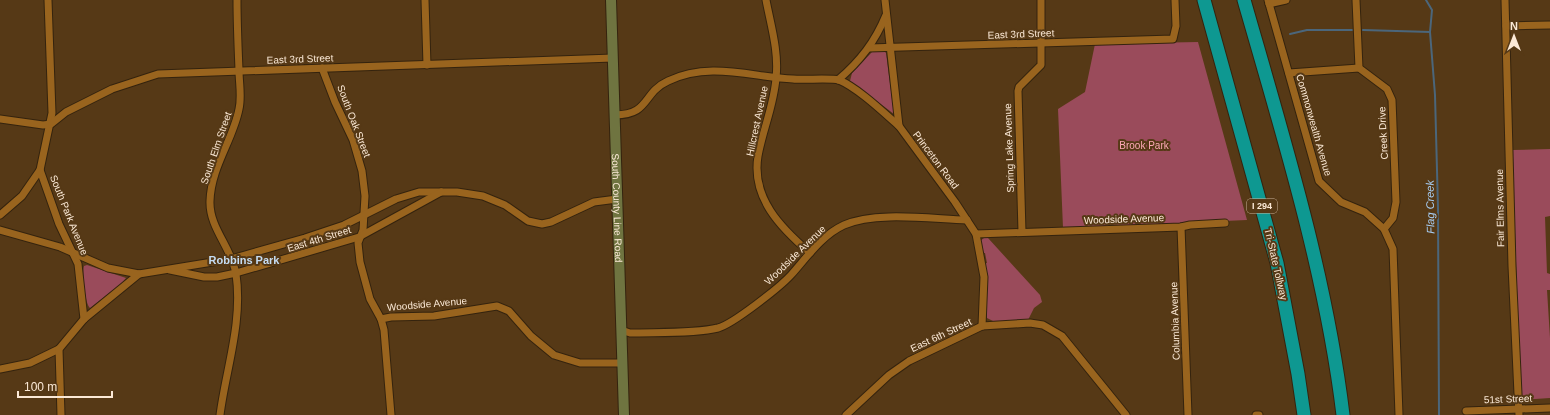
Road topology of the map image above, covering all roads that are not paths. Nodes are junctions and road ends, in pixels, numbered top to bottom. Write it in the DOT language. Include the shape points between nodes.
graph roads {
  1 [pos="48,0"];
  2 [pos="237,0"];
  3 [pos="425,0"];
  4 [pos="611,0"];
  5 [pos="766,0"];
  6 [pos="885,0"];
  7 [pos="1041,0"];
  8 [pos="1175,0"];
  9 [pos="1204,0"];
  10 [pos="1244,0"];
  11 [pos="1286,0"];
  12 [pos="1356,0"];
  13 [pos="1505,0"];
  14 [pos="1268,2"];
  15 [pos="886,15"];
  16 [pos="1550,25"];
  17 [pos="1506,26"];
  18 [pos="1042,43"];
  19 [pos="869,48"];
  20 [pos="890,48"];
  21 [pos="613,58"];
  22 [pos="427,65"];
  23 [pos="322,68"];
  24 [pos="1359,68"];
  25 [pos="239,70"];
  26 [pos="1289,73"];
  27 [pos="776,78"];
  28 [pos="838,80"];
  29 [pos="615,115"];
  30 [pos="0,119"];
  31 [pos="51,124"];
  32 [pos="898,126"];
  33 [pos="40,170"];
  34 [pos="444,191"];
  35 [pos="617,199"];
  36 [pos="0,214"];
  37 [pos="364,214"];
  38 [pos="967,220"];
  39 [pos="1225,223"];
  40 [pos="1181,227"];
  41 [pos="1384,229"];
  42 [pos="0,230"];
  43 [pos="1022,232"];
  44 [pos="976,234"];
  45 [pos="359,237"];
  46 [pos="74,253"];
  47 [pos="810,253"];
  48 [pos="231,259"];
  49 [pos="168,269"];
  50 [pos="236,273"];
  51 [pos="139,274"];
  52 [pos="84,319"];
  53 [pos="381,319"];
  54 [pos="982,326"];
  55 [pos="621,330"];
  56 [pos="59,349"];
  57 [pos="622,363"];
  58 [pos="0,369"];
  59 [pos="1550,408"];
  60 [pos="1466,411"];
  61 [pos="1519,412"];
  62 [pos="61,415"];
  63 [pos="220,415"];
  64 [pos="391,415"];
  65 [pos="624,415"];
  66 [pos="846,415"];
  67 [pos="1126,415"];
  68 [pos="1188,415"];
  69 [pos="1304,415"];
  70 [pos="1343,415"];
  71 [pos="1399,415"];
  1 -- 31 [label="street, South Park Avenue"];
  2 -- 25 [label="street, South Elm Street"];
  3 -- 22 [label="street"];
  4 -- 21 [label="main road, South County Line Road"];
  5 -- 27 [label="street, Hillcrest Avenue" via="776,49"];
  6 -- 15 [label="street"];
  7 -- 18 [label="street, Spring Lake Avenue"];
  8 -- 18 [label="street, East 3rd Street" via="1176,26 1173,38"];
  9 -- 69 [label="highway, Tri-State Tollway / I 294" via="1277,263"];
  10 -- 70 [label="highway" via="1311,244 1324,299"];
  11 -- 14 [label="street"];
  12 -- 24 [label="street"];
  13 -- 17 [label="street, Fair Elms Avenue"];
  14 -- 26 [label="street, Commonwealth Avenue"];
  15 -- 19 [label="street"];
  15 -- 20 [label="street"];
  16 -- 17 [label="street"];
  17 -- 61 [label="street, Fair Elms Avenue" via="1512,266"];
  18 -- 20 [label="street, East 3rd Street"];
  18 -- 43 [label="street, Spring Lake Avenue" via="1041,65 1018,91"];
  19 -- 20 [label="street, East 3rd Street"];
  19 -- 28 [label="street"];
  20 -- 32 [label="street"];
  21 -- 22 [label="street, East 3rd Street"];
  21 -- 29 [label="main road, South County Line Road"];
  22 -- 23 [label="street, East 3rd Street"];
  23 -- 25 [label="street, East 3rd Street"];
  23 -- 37 [label="street, South Oak Street" via="358,156 365,196"];
  24 -- 26 [label="street"];
  24 -- 41 [label="street, Creek Drive" via="1387,90 1392,100 1396,202 1393,218"];
  25 -- 31 [label="street, East 3rd Street" via="151,75 112,89 66,112"];
  25 -- 48 [label="street, South Elm Street" via="239,108 219,163 210,199 212,218"];
  26 -- 41 [label="street, Commonwealth Avenue" via="1319,181 1341,202 1365,212"];
  27 -- 28 [label="street"];
  27 -- 29 [label="street" via="724,70 685,75 667,81 633,113"];
  27 -- 47 [label="street, Hillcrest Avenue" via="772,106 758,156 759,185 768,209 777,223"];
  28 -- 32 [label="street" via="868,100"];
  29 -- 35 [label="main road, South County Line Road"];
  30 -- 31 [label="street"];
  31 -- 33 [label="street, South Park Avenue"];
  32 -- 38 [label="street, Princeton Road"];
  33 -- 36 [label="street" via="22,196"];
  33 -- 46 [label="street, South Park Avenue" via="59,224"];
  34 -- 35 [label="street, East 4th Street" via="483,196 528,221 542,224 594,202"];
  34 -- 37 [label="street, East 4th Street" via="407,195"];
  34 -- 45 [label="street, East 4th Street"];
  35 -- 55 [label="main road, South County Line Road"];
  37 -- 45 [label="street, South Oak Street" via="363,230"];
  37 -- 48 [label="street, East 4th Street" via="344,225"];
  38 -- 44 [label="street, Princeton Road"];
  38 -- 47 [label="street, Woodside Avenue" via="859,220 830,234"];
  39 -- 40 [label="street, Woodside Avenue"];
  40 -- 43 [label="street, Woodside Avenue"];
  40 -- 68 [label="street, Columbia Avenue"];
  41 -- 71 [label="street, Commonwealth Avenue" via="1392,249"];
  42 -- 46 [label="street, East 4th Street"];
  43 -- 44 [label="street, Woodside Avenue"];
  44 -- 54 [label="street, Princeton Road" via="984,277"];
  45 -- 50 [label="street, East 4th Street"];
  45 -- 53 [label="street, South Oak Street" via="358,250 364,282"];
  46 -- 51 [label="street, East 4th Street" via="108,268"];
  46 -- 52 [label="street, South Park Avenue" via="78,264"];
  47 -- 55 [label="street, Woodside Avenue" via="790,276 772,291 719,328 630,333"];
  48 -- 49 [label="street, East 4th Street"];
  48 -- 50 [label="street, South Elm Street"];
  49 -- 50 [label="street, East 4th Street" via="204,277"];
  49 -- 51 [label="street, East 4th Street"];
  50 -- 63 [label="street, South Elm Street" via="234,339"];
  51 -- 52 [label="street, East 4th Street"];
  52 -- 56 [label="street"];
  53 -- 57 [label="street, Woodside Avenue" via="434,316 497,306 509,311 531,336 554,355 580,363"];
  53 -- 64 [label="street, South Oak Street"];
  54 -- 66 [label="street, East 6th Street" via="908,361"];
  54 -- 67 [label="street, East 6th Street" via="1030,323 1043,325 1062,336"];
  55 -- 57 [label="main road, South County Line Road"];
  56 -- 58 [label="street" via="30,362"];
  56 -- 62 [label="street"];
  57 -- 65 [label="main road, South County Line Road"];
  59 -- 61 [label="street, 51st Street"];
  60 -- 61 [label="street, 51st Street"];
}
